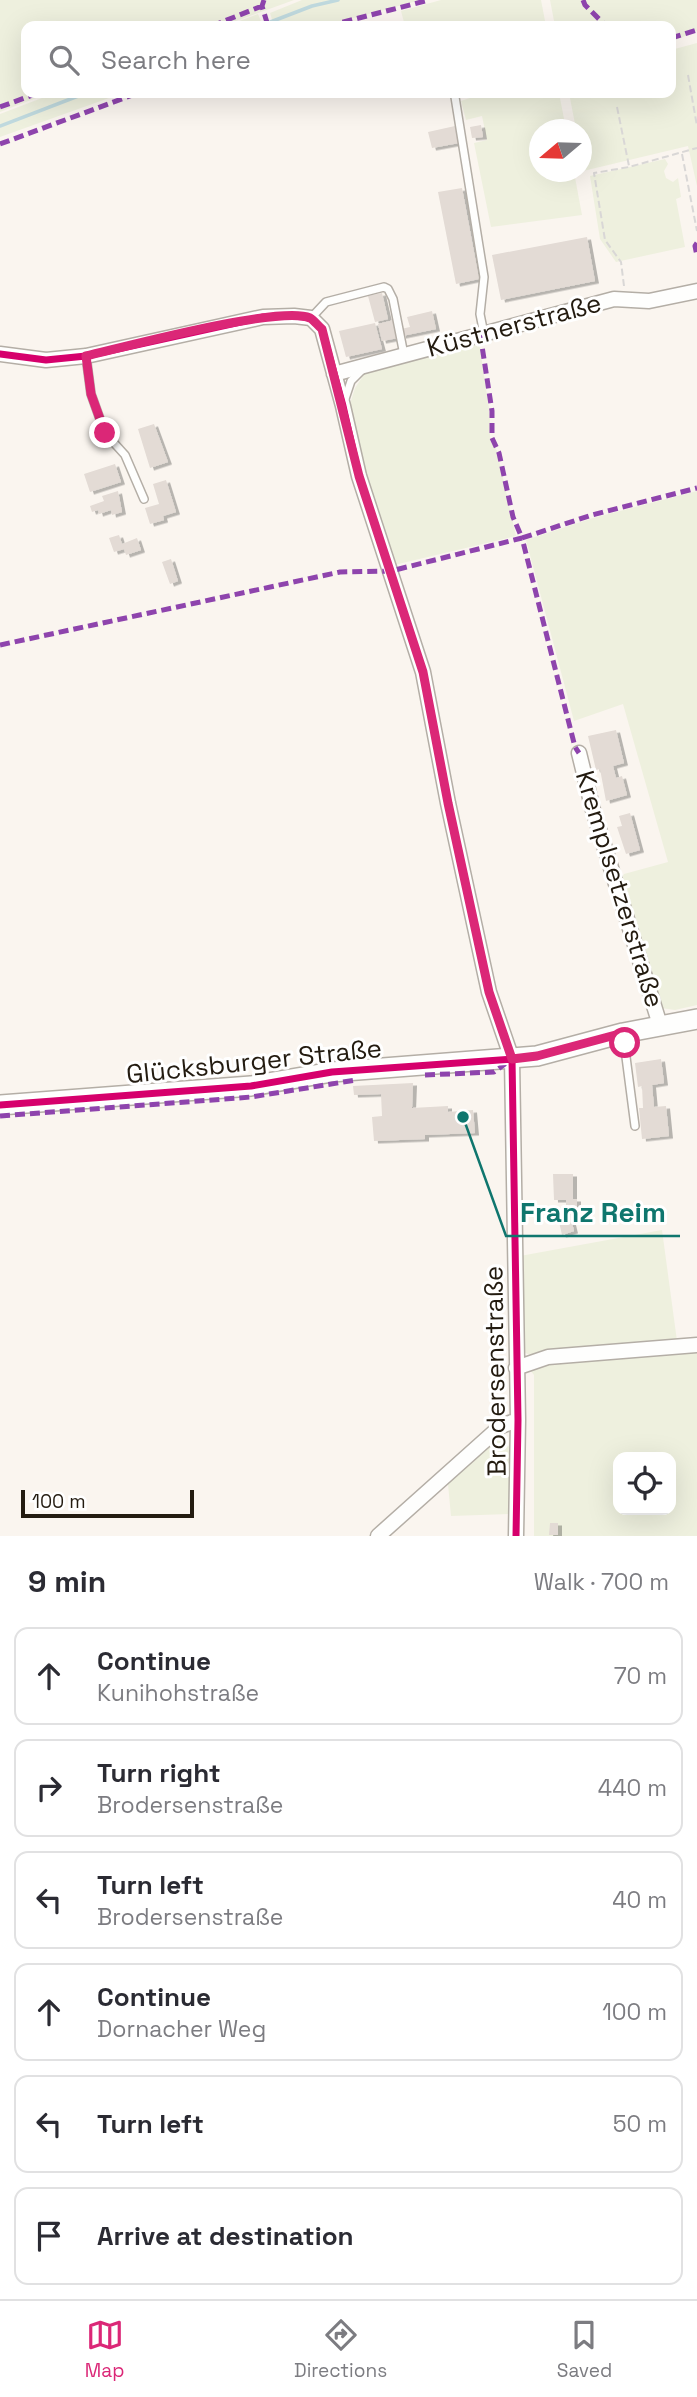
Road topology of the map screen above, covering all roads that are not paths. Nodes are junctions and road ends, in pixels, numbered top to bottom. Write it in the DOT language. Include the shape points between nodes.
graph roads {
  1 [pos="455,98"];
  2 [pos="697,291"];
  3 [pos="311,318"];
  4 [pos="484,334"];
  5 [pos="0,354"];
  6 [pos="404,355"];
  7 [pos="86,356"];
  8 [pos="367,365"];
  9 [pos="334,374"];
  10 [pos="343,406"];
  11 [pos="144,499"];
  12 [pos="579,753"];
  13 [pos="697,1019"];
  14 [pos="660,1025"];
  15 [pos="623,1033"];
  16 [pos="512,1059"];
  17 [pos="0,1104"];
  18 [pos="635,1126"];
  19 [pos="697,1345"];
  20 [pos="516,1368"];
  21 [pos="518,1420"];
  22 [pos="378,1536"];
  23 [pos="516,1536"];
  1 -- 4 [label="lane" via="483,268 480,314"];
  2 -- 4 [label="street, Küstnerstraße" via="649,301 614,299"];
  3 -- 6 [label="lane" via="326,302 383,287 393,299"];
  3 -- 7 [label="street" via="263,317"];
  3 -- 9 [label="street, Brodersenstraße" via="322,329"];
  4 -- 6 [label="street, Küstnerstraße"];
  5 -- 7 [label="street" via="46,359"];
  6 -- 8 [label="street, Küstnerstraße"];
  7 -- 11 [label="lane" via="91,394 105,433 125,455"];
  8 -- 9 [label="street, Küstnerstraße"];
  8 -- 10 [label="lane" via="351,381"];
  9 -- 10 [label="street, Brodersenstraße"];
  10 -- 16 [label="street, Brodersenstraße" via="359,476 423,672 489,992"];
  12 -- 14 [label="street, Kremplsetzerstraße"];
  13 -- 14 [label="street, Glücksburger Straße"];
  14 -- 15 [label="street, Glücksburger Straße"];
  15 -- 16 [label="street, Glücksburger Straße"];
  15 -- 18 [label="lane"];
  16 -- 17 [label="street, Glücksburger Straße" via="332,1072 251,1086"];
  16 -- 20 [label="street, Brodersenstraße"];
  19 -- 20 [label="street" via="548,1357"];
  20 -- 21 [label="street, Brodersenstraße"];
  21 -- 22 [label="street" via="501,1426"];
  21 -- 23 [label="street, Brodersenstraße"];
}
